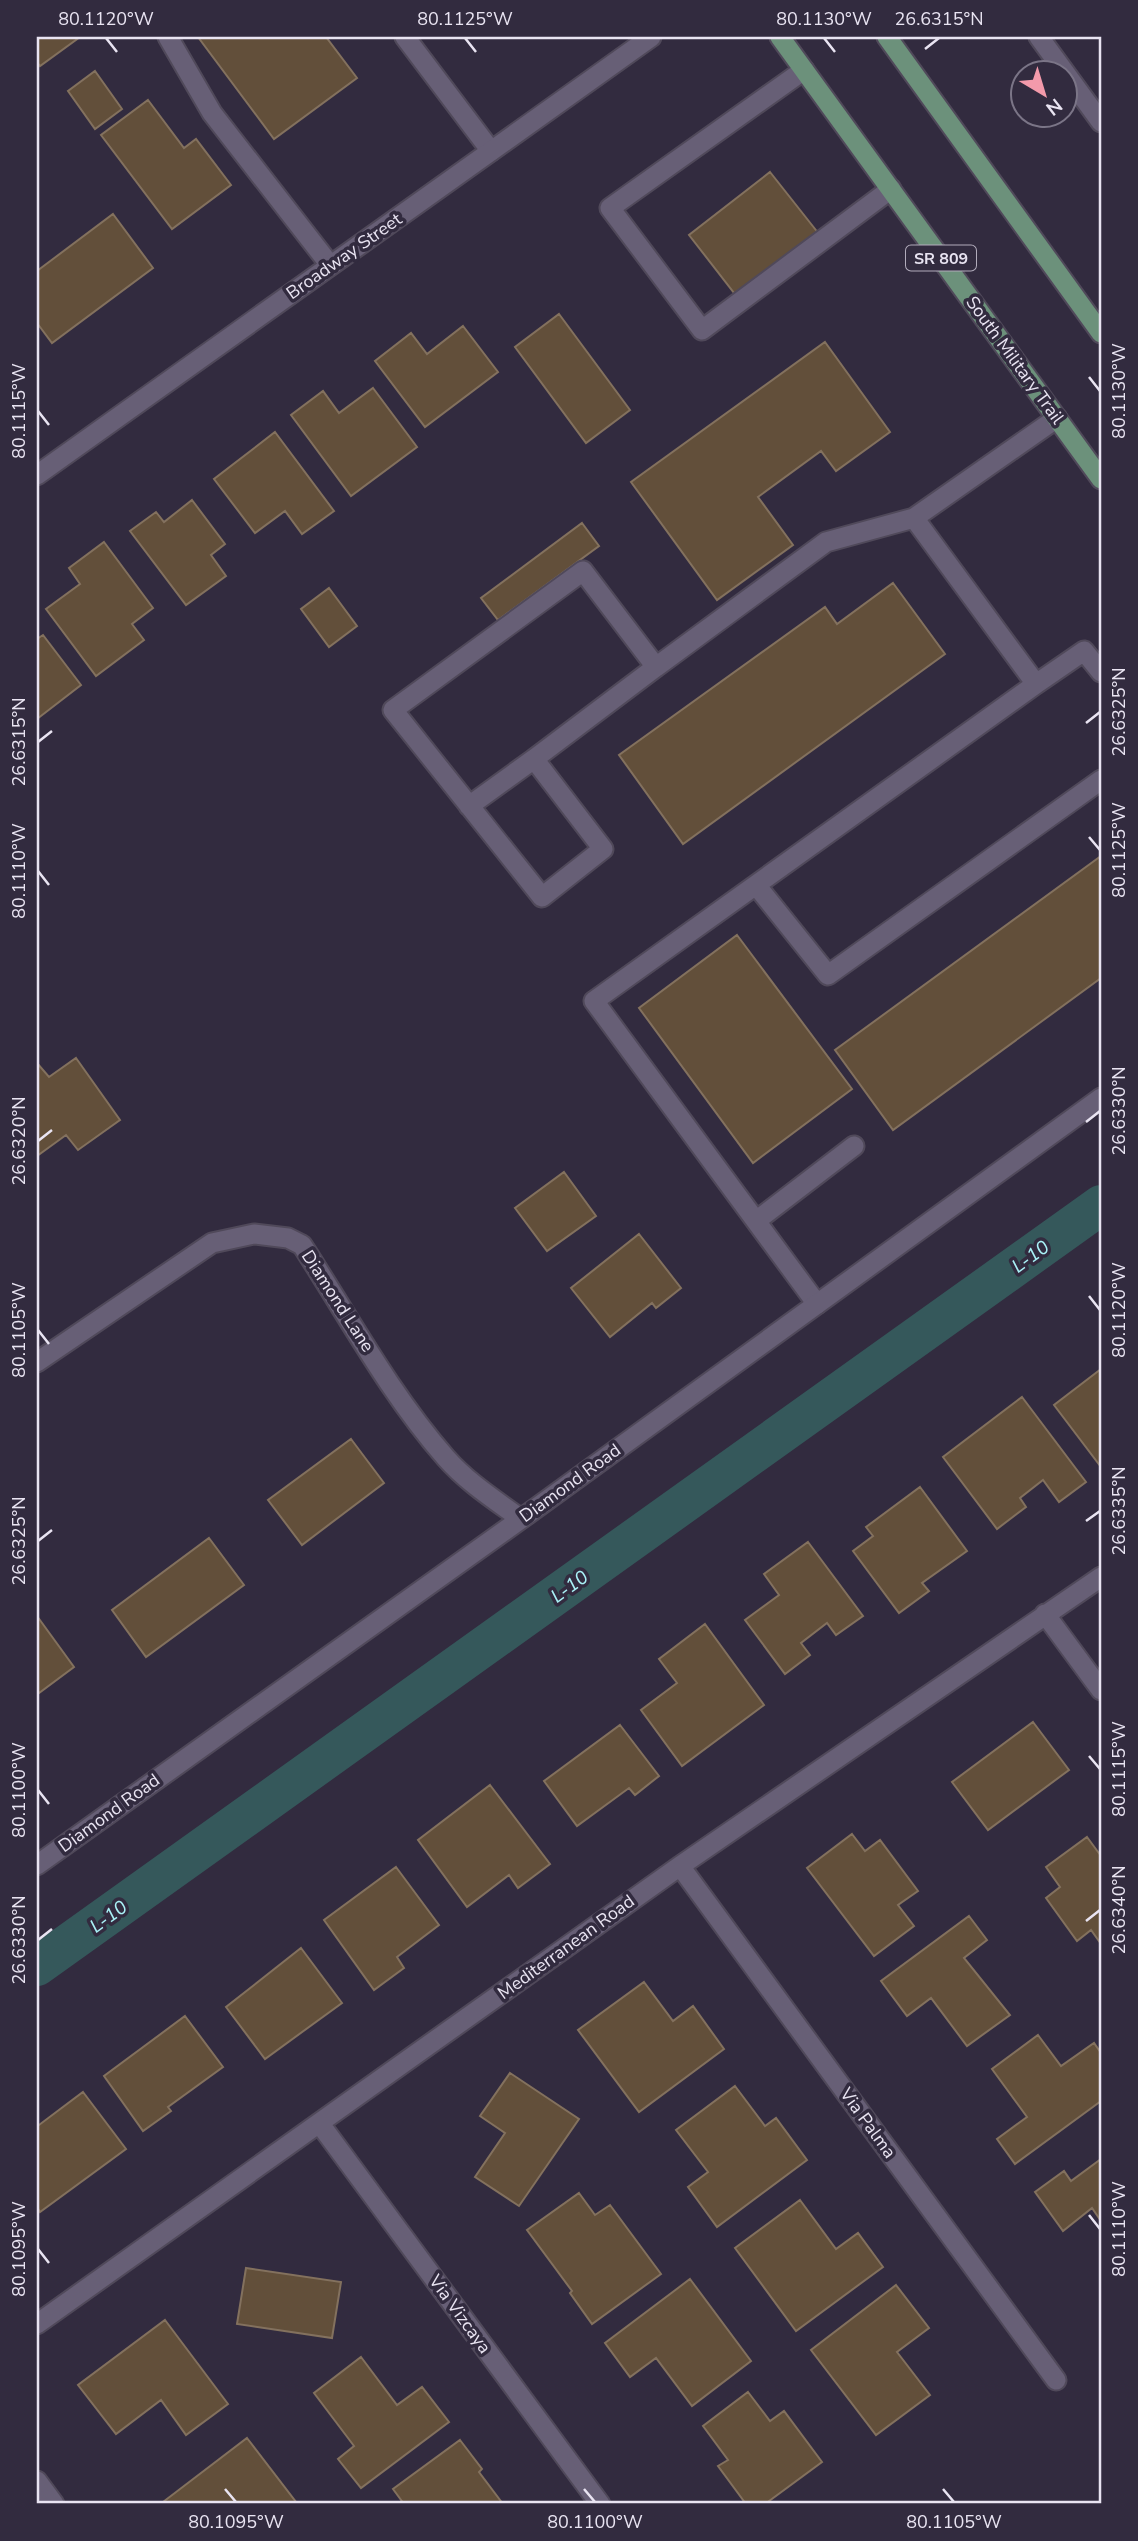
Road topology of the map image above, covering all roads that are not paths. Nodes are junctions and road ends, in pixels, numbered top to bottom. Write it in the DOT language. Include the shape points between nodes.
graph roads {
  1 [pos="168,37"];
  2 [pos="405,37"];
  3 [pos="651,37"];
  4 [pos="780,37"];
  5 [pos="887,37"];
  6 [pos="1039,37"];
  7 [pos="804,70"];
  8 [pos="1101,122"];
  9 [pos="491,151"];
  10 [pos="891,189"];
  11 [pos="330,265"];
  12 [pos="1101,333"];
  13 [pos="1057,418"];
  14 [pos="37,475"];
  15 [pos="1101,479"];
  16 [pos="914,518"];
  17 [pos="656,667"];
  18 [pos="1101,672"];
  19 [pos="1037,684"];
  20 [pos="534,759"];
  21 [pos="1101,780"];
  22 [pos="469,806"];
  23 [pos="756,885"];
  24 [pos="1101,1098"];
  25 [pos="854,1146"];
  26 [pos="757,1221"];
  27 [pos="817,1304"];
  28 [pos="37,1362"];
  29 [pos="521,1519"];
  30 [pos="1101,1577"];
  31 [pos="1045,1614"];
  32 [pos="1101,1690"];
  33 [pos="37,1865"];
  34 [pos="680,1866"];
  35 [pos="320,2124"];
  36 [pos="37,2324"];
  37 [pos="1056,2380"];
  38 [pos="37,2481"];
  39 [pos="54,2504"];
  40 [pos="600,2504"];
  1 -- 11 [label="street" via="212,113"];
  2 -- 9 [label="street"];
  3 -- 9 [label="street, Broadway Street"];
  4 -- 7 [label="main road, South Military Trail / SR 809"];
  5 -- 12 [label="main road"];
  6 -- 8 [label="street"];
  7 -- 10 [label="main road, South Military Trail / SR 809"];
  7 -- 10 [label="street" via="610,208 702,330"];
  9 -- 11 [label="street, Broadway Street"];
  10 -- 13 [label="main road, South Military Trail / SR 809"];
  11 -- 14 [label="street, Broadway Street"];
  13 -- 15 [label="main road, South Military Trail / SR 809"];
  13 -- 16 [label="street"];
  16 -- 17 [label="street" via="826,542"];
  16 -- 19 [label="street"];
  17 -- 20 [label="street"];
  17 -- 22 [label="street" via="583,571 393,710"];
  18 -- 19 [label="street" via="1084,651"];
  19 -- 23 [label="street"];
  20 -- 22 [label="street"];
  20 -- 22 [label="street" via="603,849 542,898"];
  21 -- 23 [label="street" via="828,975"];
  23 -- 26 [label="street" via="594,1001"];
  24 -- 27 [label="street, Diamond Road"];
  25 -- 26 [label="street"];
  26 -- 27 [label="street"];
  27 -- 29 [label="street, Diamond Road"];
  28 -- 29 [label="street, Diamond Lane" via="212,1243 254,1234 288,1238 302,1245 403,1403 446,1459"];
  29 -- 33 [label="street, Diamond Road"];
  30 -- 31 [label="street, Mediterranean Road"];
  31 -- 32 [label="street"];
  31 -- 34 [label="street, Mediterranean Road"];
  34 -- 35 [label="street, Mediterranean Road"];
  34 -- 37 [label="street, Via Palma"];
  35 -- 36 [label="street, Mediterranean Road"];
  35 -- 40 [label="street, Via Vizcaya"];
  38 -- 39 [label="street"];
}
